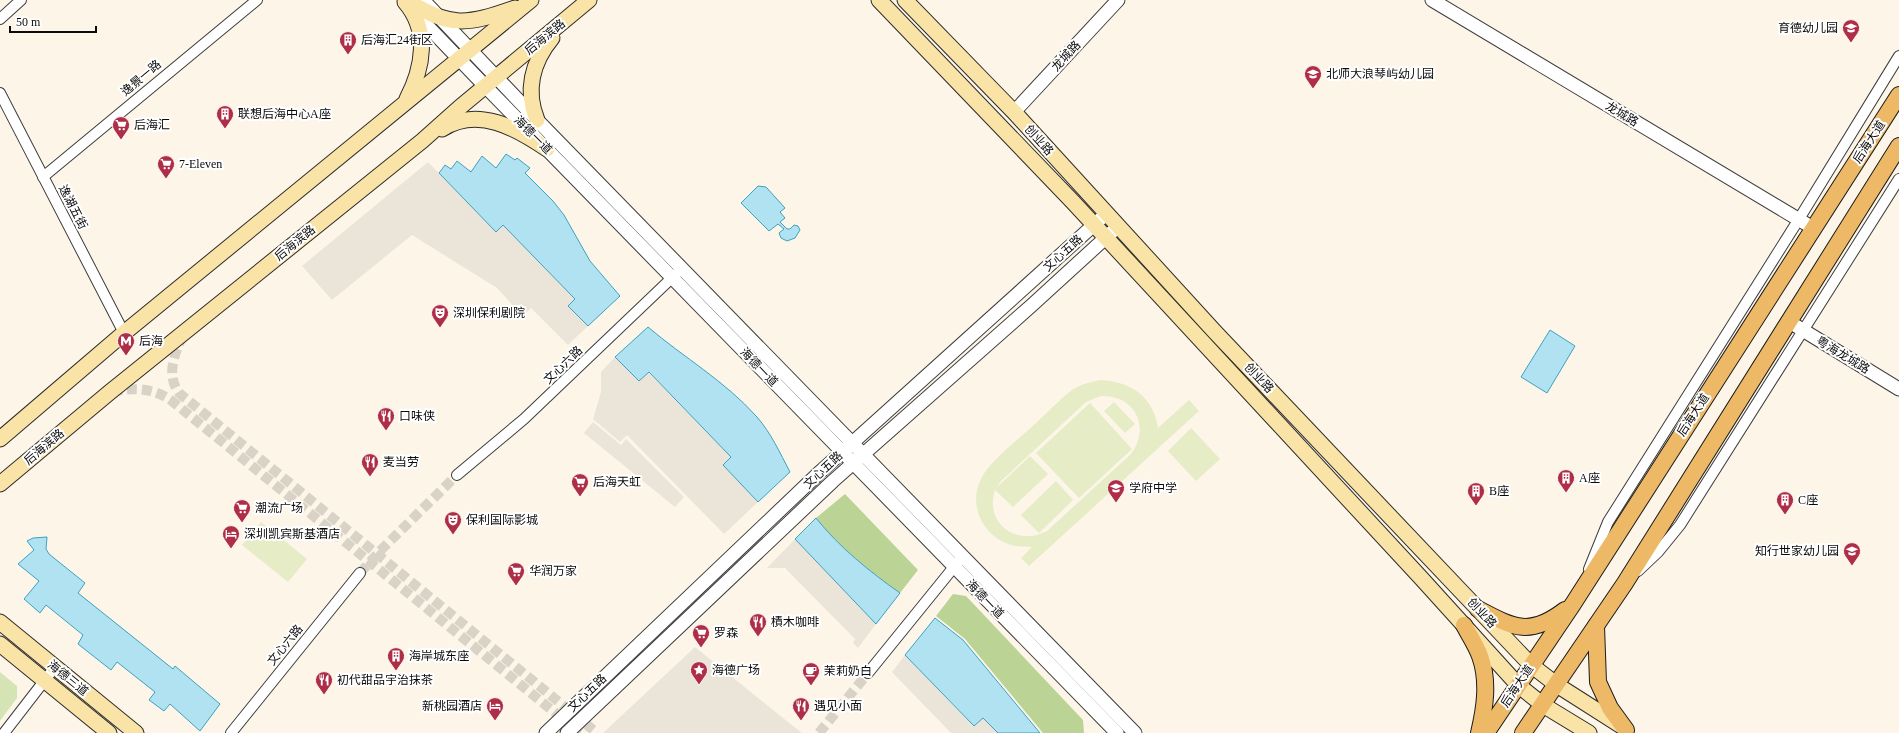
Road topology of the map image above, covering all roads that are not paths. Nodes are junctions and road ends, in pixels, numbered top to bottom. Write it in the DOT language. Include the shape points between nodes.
graph roads {
  1 [pos="21,0"];
  2 [pos="257,0"];
  3 [pos="404,0"];
  4 [pos="423,0"];
  5 [pos="589,0"];
  6 [pos="905,0"];
  7 [pos="1118,0"];
  8 [pos="1432,0"];
  9 [pos="528,2"];
  10 [pos="885,2"];
  11 [pos="439,17"];
  12 [pos="0,19"];
  13 [pos="565,20"];
  14 [pos="465,55"];
  15 [pos="1899,56"];
  16 [pos="490,82"];
  17 [pos="0,93"];
  18 [pos="1899,95"];
  19 [pos="404,105"];
  20 [pos="1014,112"];
  21 [pos="537,120"];
  22 [pos="422,140"];
  23 [pos="1899,146"];
  24 [pos="548,149"];
  25 [pos="43,177"];
  26 [pos="1899,179"];
  27 [pos="1106,214"];
  28 [pos="1799,220"];
  29 [pos="1094,225"];
  30 [pos="1117,227"];
  31 [pos="1813,228"];
  32 [pos="1105,238"];
  33 [pos="677,273"];
  34 [pos="1788,321"];
  35 [pos="1803,330"];
  36 [pos="124,333"];
  37 [pos="1899,389"];
  38 [pos="0,439"];
  39 [pos="847,448"];
  40 [pos="857,459"];
  41 [pos="457,475"];
  42 [pos="0,484"];
  43 [pos="958,562"];
  44 [pos="360,573"];
  45 [pos="1625,583"];
  46 [pos="1583,587"];
  47 [pos="1572,604"];
  48 [pos="1478,609"];
  49 [pos="0,622"];
  50 [pos="1464,625"];
  51 [pos="1596,626"];
  52 [pos="0,644"];
  53 [pos="1531,666"];
  54 [pos="55,667"];
  55 [pos="868,673"];
  56 [pos="44,680"];
  57 [pos="1557,684"];
  58 [pos="1518,685"];
  59 [pos="1543,704"];
  60 [pos="1124,731"];
  61 [pos="1629,731"];
  62 [pos="4,733"];
  63 [pos="109,733"];
  64 [pos="136,733"];
  65 [pos="231,733"];
  66 [pos="546,733"];
  67 [pos="566,733"];
  68 [pos="1479,733"];
  69 [pos="1486,733"];
  70 [pos="1524,733"];
  71 [pos="1589,733"];
  1 -- 12 [label="street"];
  2 -- 25 [label="street, 逸景一路"];
  3 -- 11 [label="main road"];
  3 -- 14 [label="street, 海德一道"];
  3 -- 19 [label="main road" via="413,12 422,56 420,70"];
  4 -- 11 [label="street, 海德一道"];
  5 -- 13 [label="main road, 后海滨路"];
  6 -- 20 [label="main road, 创业路"];
  7 -- 20 [label="street, 龙城路"];
  8 -- 28 [label="street, 龙城路"];
  9 -- 11 [label="main road" via="482,20 455,22"];
  9 -- 14 [label="main road"];
  10 -- 29 [label="main road, 创业路"];
  11 -- 14 [label="street, 海德一道"];
  13 -- 16 [label="main road, 后海滨路"];
  13 -- 21 [label="main road" via="542,50 531,80 533,112"];
  14 -- 16 [label="street, 海德一道"];
  14 -- 19 [label="main road"];
  15 -- 28 [label="street"];
  16 -- 21 [label="street, 海德一道"];
  16 -- 22 [label="main road, 后海滨路"];
  16 -- 24 [label="street, 海德一道"];
  17 -- 25 [label="street, 逸湖五街"];
  18 -- 31 [label="main road, 后海大道"];
  19 -- 36 [label="main road"];
  20 -- 27 [label="main road, 创业路"];
  21 -- 33 [label="street, 海德一道"];
  22 -- 24 [label="main road" via="453,122 480,118 512,128"];
  22 -- 42 [label="main road, 后海滨路"];
  23 -- 34 [label="main road"];
  24 -- 33 [label="street, 海德一道"];
  25 -- 36 [label="street, 逸湖五街"];
  26 -- 35 [label="street"];
  27 -- 29 [label="street, 文心五路"];
  27 -- 30 [label="main road, 创业路"];
  28 -- 31 [label="street, 龙城路"];
  28 -- 46 [label="street" via="1608,522"];
  29 -- 32 [label="main road, 创业路"];
  29 -- 39 [label="street, 文心五路"];
  30 -- 32 [label="street, 文心五路"];
  30 -- 48 [label="main road, 创业路"];
  31 -- 46 [label="main road, 后海大道"];
  32 -- 40 [label="street, 文心五路"];
  32 -- 50 [label="main road, 创业路"];
  33 -- 39 [label="street, 海德一道"];
  33 -- 41 [label="street, 文心六路" via="524,419"];
  34 -- 35 [label="street, 粤海龙城路"];
  34 -- 45 [label="main road"];
  35 -- 37 [label="street, 粤海龙城路"];
  35 -- 45 [label="street" via="1680,525 1658,552"];
  36 -- 38 [label="main road"];
  39 -- 40 [label="street, 海德一道"];
  39 -- 66 [label="street, 文心五路"];
  40 -- 43 [label="street, 海德一道"];
  40 -- 67 [label="street, 文心五路"];
  43 -- 55 [label="street"];
  43 -- 60 [label="street, 海德一道"];
  44 -- 65 [label="street, 文心六路"];
  45 -- 51 [label="main road"];
  46 -- 47 [label="main road, 后海大道"];
  47 -- 48 [label="main road" via="1551,621 1530,627 1504,623"];
  47 -- 53 [label="main road, 后海大道"];
  48 -- 53 [label="main road, 创业路"];
  49 -- 54 [label="main road, 海德三道"];
  50 -- 58 [label="main road, 创业路"];
  50 -- 68 [label="main road" via="1480,656 1486,689"];
  51 -- 57 [label="main road"];
  51 -- 61 [label="main road" via="1598,682 1610,708"];
  52 -- 56 [label="main road, 海德三道"];
  53 -- 57 [label="main road, 创业路"];
  53 -- 58 [label="main road, 后海大道"];
  54 -- 56 [label="street"];
  54 -- 64 [label="main road, 海德三道"];
  56 -- 62 [label="street"];
  56 -- 63 [label="main road, 海德三道"];
  57 -- 59 [label="main road"];
  57 -- 61 [label="main road, 创业路"];
  58 -- 59 [label="main road, 创业路"];
  58 -- 69 [label="main road, 后海大道"];
  59 -- 70 [label="main road"];
  59 -- 71 [label="main road, 创业路"];
}
